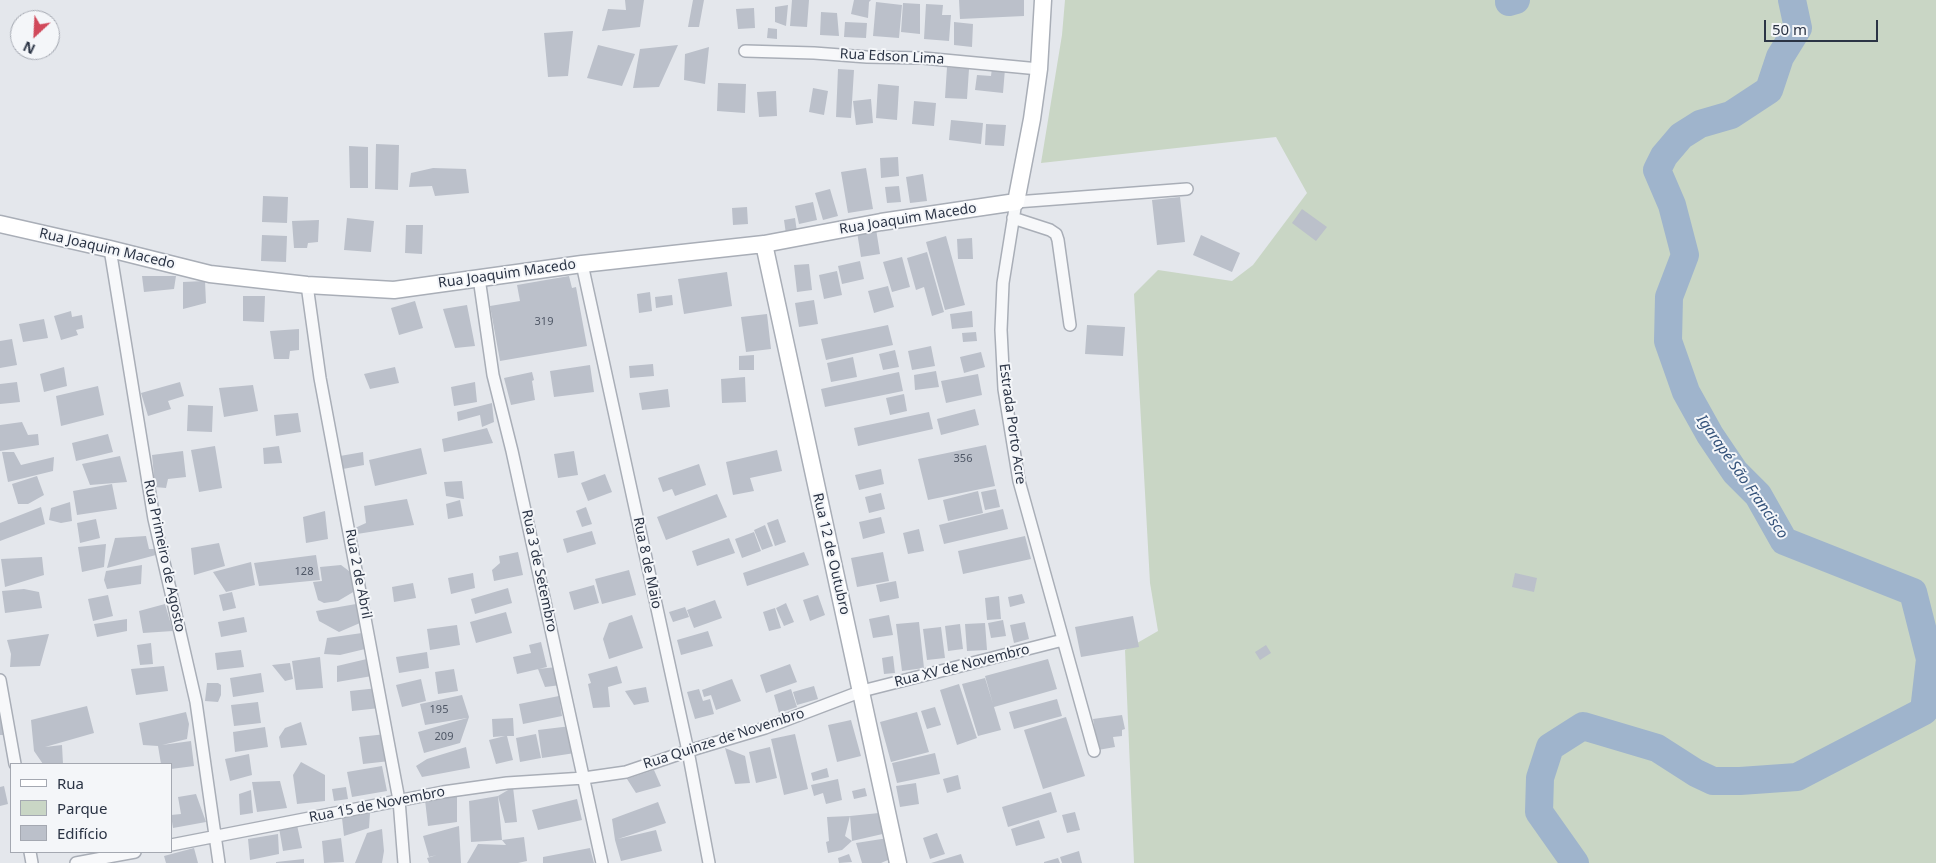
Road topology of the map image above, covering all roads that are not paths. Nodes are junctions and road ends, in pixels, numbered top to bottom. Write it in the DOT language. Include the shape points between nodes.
graph roads {
  1 [pos="1044,0"];
  2 [pos="745,51"];
  3 [pos="1039,69"];
  4 [pos="1187,189"];
  5 [pos="1015,210"];
  6 [pos="0,224"];
  7 [pos="764,244"];
  8 [pos="110,248"];
  9 [pos="582,264"];
  10 [pos="479,278"];
  11 [pos="307,285"];
  12 [pos="1070,325"];
  13 [pos="1063,640"];
  14 [pos="0,680"];
  15 [pos="862,691"];
  16 [pos="688,751"];
  17 [pos="1094,751"];
  18 [pos="14,763"];
  19 [pos="584,778"];
  20 [pos="399,800"];
  21 [pos="216,836"];
  22 [pos="172,845"];
  23 [pos="131,853"];
  24 [pos="76,863"];
  25 [pos="219,863"];
  26 [pos="404,863"];
  27 [pos="602,863"];
  28 [pos="709,863"];
  29 [pos="898,863"];
  1 -- 3 [label="street, Estrada Porto Acre"];
  2 -- 3 [label="street, Rua Edson Lima" via="923,58"];
  3 -- 5 [label="street, Estrada Porto Acre"];
  4 -- 5 [label="street"];
  5 -- 7 [label="street, Rua Joaquim Macedo" via="881,222"];
  5 -- 12 [label="street" via="1056,234"];
  5 -- 13 [label="street, Estrada Porto Acre" via="1003,283 1004,389 1019,481"];
  6 -- 8 [label="street, Rua Joaquim Macedo"];
  7 -- 9 [label="street, Rua Joaquim Macedo"];
  7 -- 15 [label="street, Rua 12 de Outubro"];
  8 -- 11 [label="street, Rua Joaquim Macedo" via="210,274"];
  8 -- 21 [label="street, Rua Primeiro de Agosto" via="154,519 196,702"];
  9 -- 10 [label="street, Rua Joaquim Macedo"];
  9 -- 16 [label="street, Rua 8 de Maio"];
  10 -- 11 [label="street, Rua Joaquim Macedo" via="394,290"];
  10 -- 19 [label="street, Rua 3 de Setembro" via="493,375"];
  11 -- 20 [label="street, Rua 2 de Abril" via="320,378"];
  13 -- 15 [label="street, Rua XV de Novembro"];
  13 -- 17 [label="street, Estrada Porto Acre"];
  14 -- 18 [label="street"];
  15 -- 16 [label="street, Rua Quinze de Novembro" via="765,728"];
  15 -- 29 [label="street, Rua 12 de Outubro"];
  16 -- 19 [label="street, Rua Quinze de Novembro" via="626,772"];
  16 -- 28 [label="street, Rua 8 de Maio"];
  19 -- 20 [label="street, Rua 15 de Novembro" via="507,783"];
  19 -- 27 [label="street, Rua 3 de Setembro"];
  20 -- 21 [label="street, Rua 15 de Novembro"];
  20 -- 26 [label="street, Rua 2 de Abril"];
  21 -- 22 [label="street, Rua 15 de Novembro"];
  21 -- 25 [label="street, Rua Primeiro de Agosto"];
  23 -- 24 [label="street"];
}
